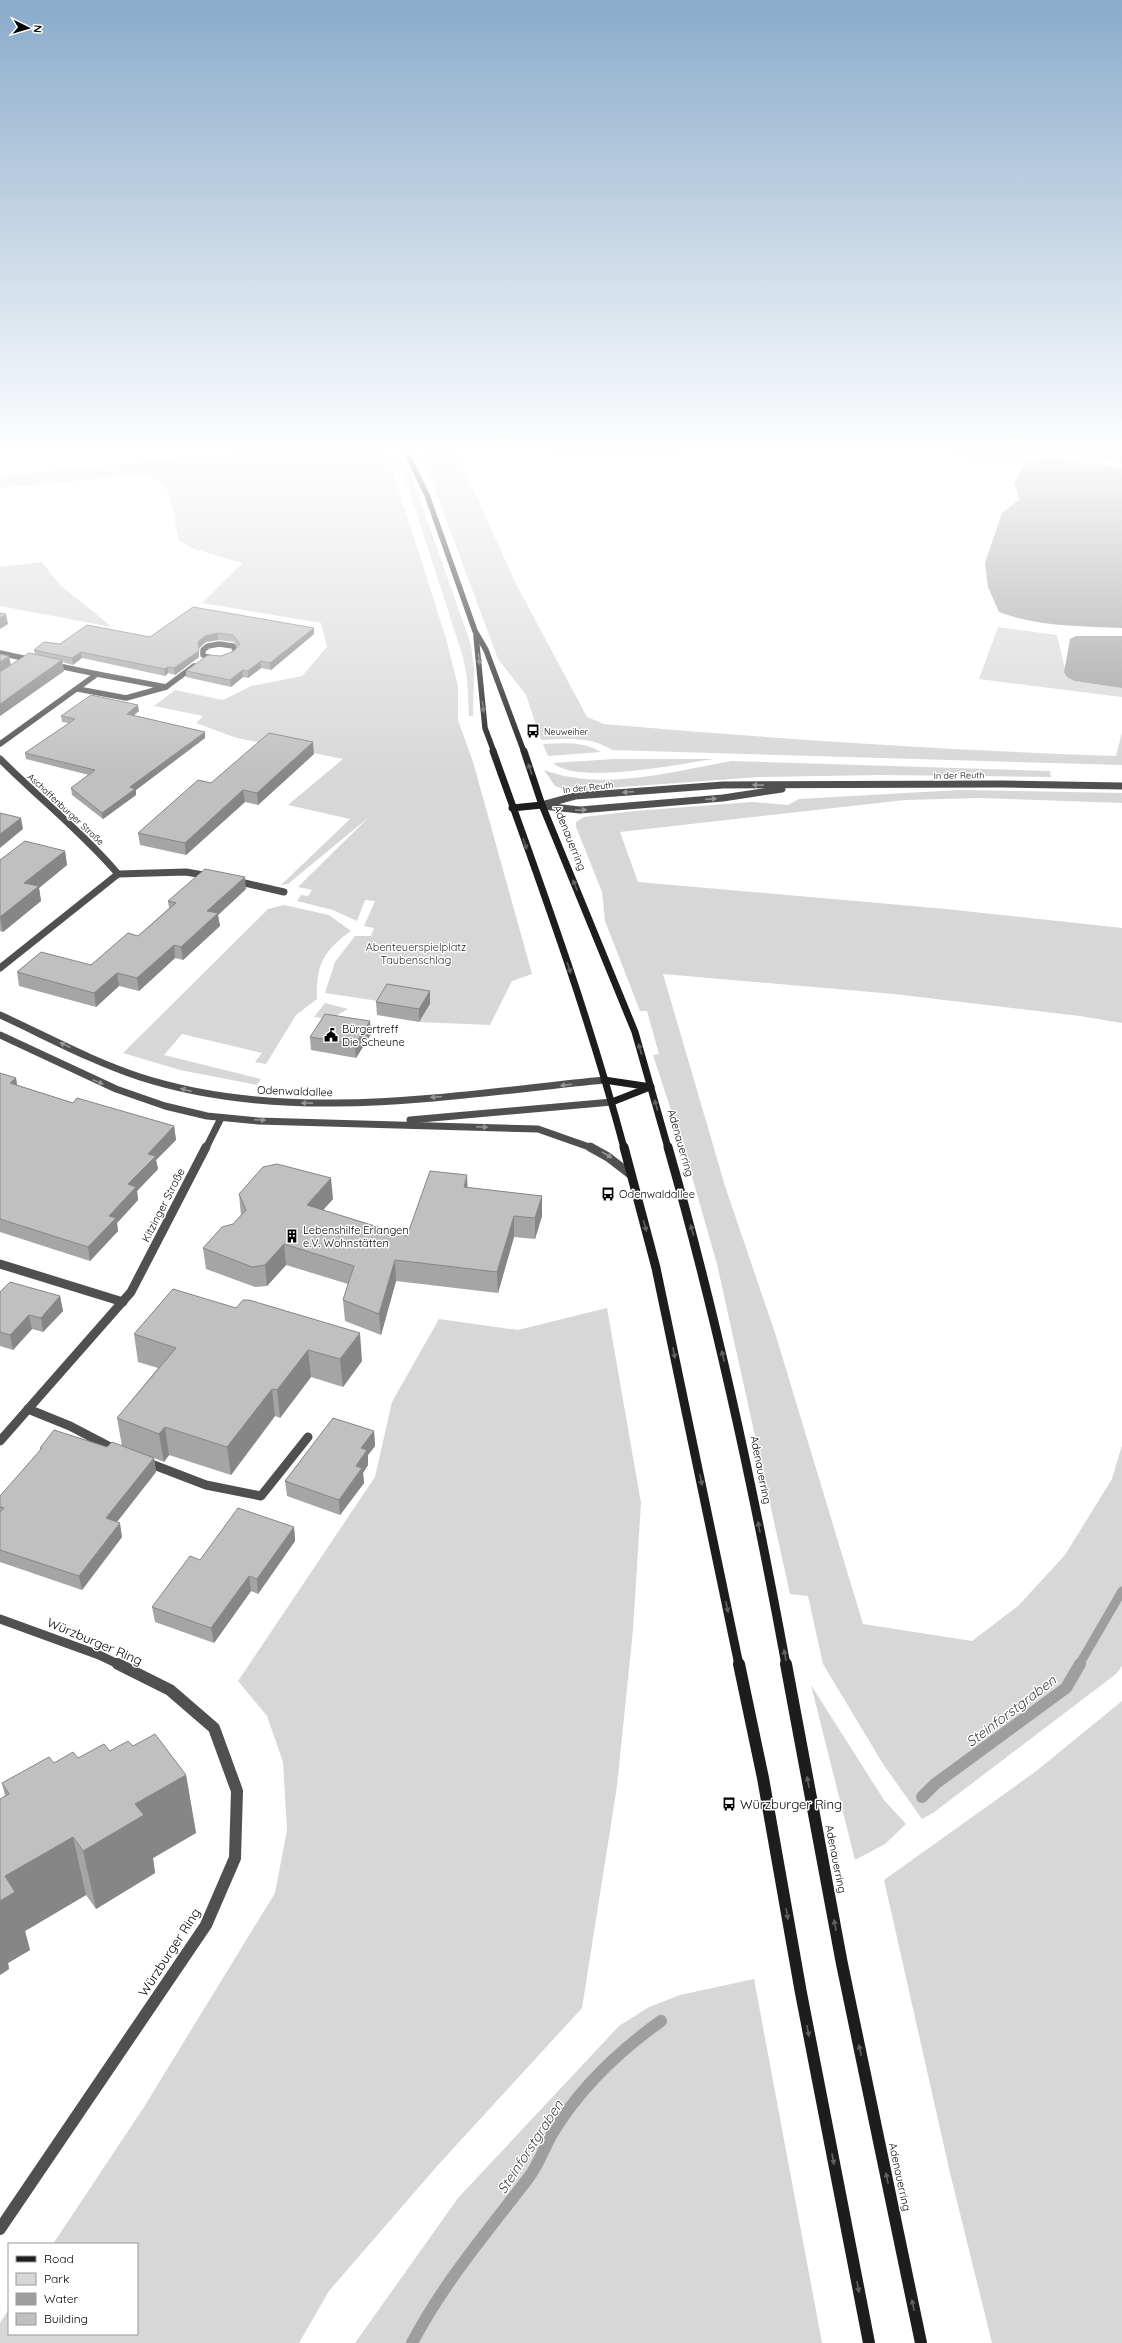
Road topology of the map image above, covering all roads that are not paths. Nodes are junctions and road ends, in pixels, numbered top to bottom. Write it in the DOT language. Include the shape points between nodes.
graph roads {
  1 [pos="450,559"];
  2 [pos="475,631"];
  3 [pos="0,653"];
  4 [pos="207,657"];
  5 [pos="29,660"];
  6 [pos="36,661"];
  7 [pos="23,663"];
  8 [pos="44,663"];
  9 [pos="97,674"];
  10 [pos="166,687"];
  11 [pos="78,689"];
  12 [pos="0,744"];
  13 [pos="0,759"];
  14 [pos="797,786"];
  15 [pos="1122,786"];
  16 [pos="542,806"];
  17 [pos="512,808"];
  18 [pos="118,874"];
  19 [pos="213,876"];
  20 [pos="228,880"];
  21 [pos="284,892"];
  22 [pos="0,968"];
  23 [pos="0,1015"];
  24 [pos="0,1035"];
  25 [pos="604,1080"];
  26 [pos="651,1087"];
  27 [pos="612,1102"];
  28 [pos="221,1118"];
  29 [pos="373,1123"];
  30 [pos="630,1174"];
  31 [pos="0,1264"];
  32 [pos="123,1302"];
  33 [pos="28,1409"];
  34 [pos="308,1437"];
  35 [pos="0,1441"];
  36 [pos="0,1618"];
  37 [pos="0,2229"];
  38 [pos="869,2343"];
  39 [pos="921,2343"];
  1 -- 2 [label="main road, Adenauerring"];
  16 -- 2 [label="main road, Adenauerring, one-way" via="486,650"];
  2 -- 17 [label="main road, Adenauerring, one-way" via="486,728"];
  3 -- 5 [label="street"];
  4 -- 4 [label="street" via="202,650 213,644 229,645 236,650 228,657"];
  4 -- 10 [label="street"];
  5 -- 6 [label="street"];
  5 -- 7 [label="street"];
  8 -- 9 [label="street"];
  9 -- 10 [label="street"];
  9 -- 11 [label="street"];
  10 -- 11 [label="street" via="126,698"];
  11 -- 12 [label="street"];
  13 -- 18 [label="street, Aschaffenburger Straße" via="91,843"];
  14 -- 15 [label="street, In der Reuth"];
  16 -- 14 [label="street, In der Reuth, one-way" via="580,810 723,798"];
  14 -- 16 [label="street, In der Reuth, one-way" via="723,786 582,796 559,799"];
  16 -- 17 [label="main road"];
  26 -- 16 [label="main road, Adenauerring, one-way" via="620,992"];
  17 -- 25 [label="main road, Adenauerring, one-way" via="557,931"];
  18 -- 19 [label="street" via="186,872"];
  18 -- 22 [label="street"];
  20 -- 21 [label="street"];
  25 -- 23 [label="street, Odenwaldallee, one-way" via="333,1104 256,1101 193,1091 140,1077 105,1064"];
  24 -- 28 [label="street, one-way" via="83,1077 134,1097 191,1113"];
  25 -- 26 [label="main road"];
  25 -- 27 [label="main road, Adenauerring"];
  26 -- 27 [label="main road"];
  39 -- 26 [label="main road, Adenauerring, one-way" via="842,1964 780,1630 732,1394 695,1240"];
  27 -- 29 [label="street"];
  27 -- 30 [label="main road, Adenauerring"];
  28 -- 29 [label="street, one-way"];
  28 -- 32 [label="street, Kitzinger Straße" via="131,1292"];
  29 -- 30 [label="street, one-way" via="538,1129 580,1141 610,1156"];
  30 -- 38 [label="main road, Adenauerring, one-way" via="656,1268 763,1778 801,1993"];
  31 -- 32 [label="street"];
  32 -- 33 [label="street, Kitzinger Straße"];
  33 -- 34 [label="street" via="70,1426 106,1446 206,1485 261,1496"];
  33 -- 35 [label="street, Kitzinger Straße"];
  36 -- 37 [label="street, Würzburger Ring" via="99,1655 170,1690 214,1728 238,1791 235,1858 206,1925"];
}
